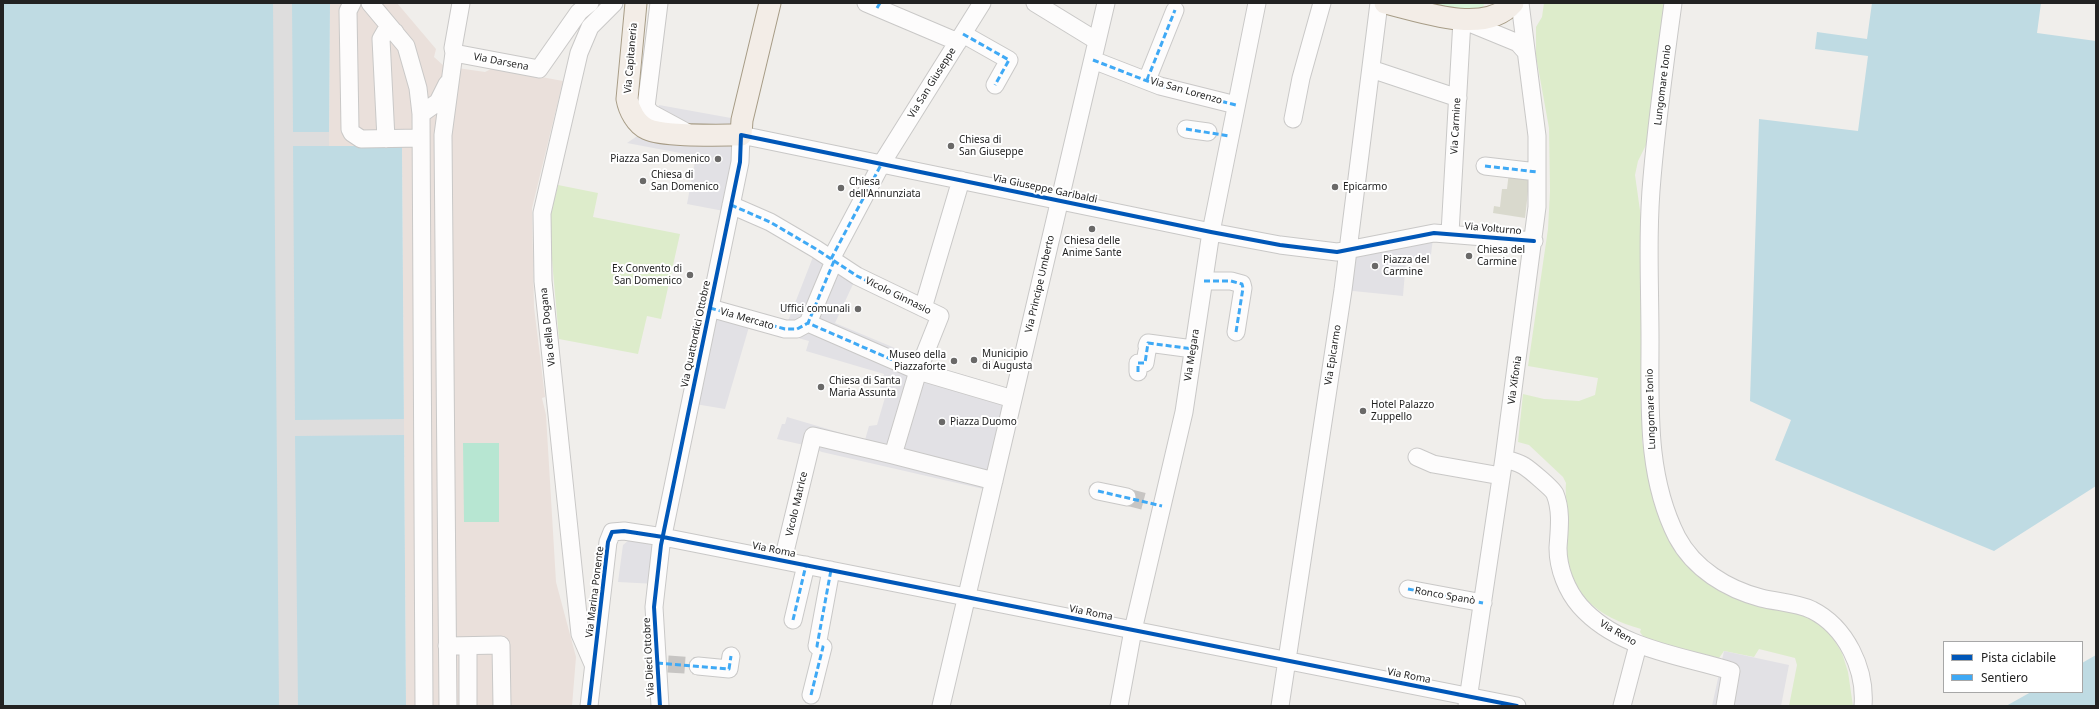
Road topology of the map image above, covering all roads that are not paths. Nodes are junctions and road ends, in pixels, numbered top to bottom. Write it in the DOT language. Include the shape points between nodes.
graph roads {
  1 [pos="352,3"];
  2 [pos="370,3"];
  3 [pos="461,3"];
  4 [pos="590,3"];
  5 [pos="614,3"];
  6 [pos="636,3"];
  7 [pos="659,3"];
  8 [pos="770,3"];
  9 [pos="982,3"];
  10 [pos="1035,3"];
  11 [pos="1106,3"];
  12 [pos="1257,3"];
  13 [pos="1322,3"];
  14 [pos="1379,3"];
  15 [pos="1385,3"];
  16 [pos="1513,3"];
  17 [pos="1520,3"];
  18 [pos="1672,3"];
  19 [pos="874,5"];
  20 [pos="1175,10"];
  21 [pos="1462,20"];
  22 [pos="395,32"];
  23 [pos="960,38"];
  24 [pos="1097,41"];
  25 [pos="1526,52"];
  26 [pos="454,53"];
  27 [pos="1093,60"];
  28 [pos="1372,69"];
  29 [pos="451,76"];
  30 [pos="1147,80"];
  31 [pos="994,85"];
  32 [pos="1458,98"];
  33 [pos="1236,105"];
  34 [pos="421,114"];
  35 [pos="1293,119"];
  36 [pos="652,123"];
  37 [pos="1186,129"];
  38 [pos="1219,134"];
  39 [pos="741,135"];
  40 [pos="420,138"];
  41 [pos="386,139"];
  42 [pos="882,163"];
  43 [pos="1485,166"];
  44 [pos="1537,172"];
  45 [pos="961,180"];
  46 [pos="1060,201"];
  47 [pos="731,205"];
  48 [pos="1211,232"];
  49 [pos="1450,233"];
  50 [pos="1534,241"];
  51 [pos="1347,250"];
  52 [pos="833,258"];
  53 [pos="1204,281"];
  54 [pos="710,308"];
  55 [pos="923,308"];
  56 [pos="808,323"];
  57 [pos="1236,332"];
  58 [pos="1193,349"];
  59 [pos="920,366"];
  60 [pos="1138,372"];
  61 [pos="1013,399"];
  62 [pos="422,429"];
  63 [pos="446,429"];
  64 [pos="893,455"];
  65 [pos="1416,457"];
  66 [pos="1504,458"];
  67 [pos="1501,476"];
  68 [pos="994,481"];
  69 [pos="1098,490"];
  70 [pos="1127,497"];
  71 [pos="423,535"];
  72 [pos="447,535"];
  73 [pos="663,536"];
  74 [pos="784,560"];
  75 [pos="806,565"];
  76 [pos="831,570"];
  77 [pos="1408,589"];
  78 [pos="967,597"];
  79 [pos="1482,603"];
  80 [pos="793,620"];
  81 [pos="1133,630"];
  82 [pos="424,631"];
  83 [pos="447,638"];
  84 [pos="1638,645"];
  85 [pos="468,646"];
  86 [pos="731,656"];
  87 [pos="1286,660"];
  88 [pos="593,664"];
  89 [pos="698,666"];
  90 [pos="811,695"];
  91 [pos="1468,701"];
  92 [pos="424,706"];
  93 [pos="448,706"];
  94 [pos="468,706"];
  95 [pos="502,706"];
  96 [pos="589,706"];
  97 [pos="660,706"];
  98 [pos="941,706"];
  99 [pos="1119,706"];
  100 [pos="1280,706"];
  101 [pos="1516,706"];
  102 [pos="1622,706"];
  103 [pos="1725,706"];
  104 [pos="1863,706"];
  1 -- 41 [label="street" via="348,11 350,129 361,139"];
  2 -- 22 [label="street"];
  3 -- 26 [label="street"];
  4 -- 26 [label="street, Via Darsena" via="579,12 539,69"];
  5 -- 88 [label="street, Via della Dogana" via="590,27 579,53 542,214 543,281 579,626"];
  6 -- 36 [label="main road, Via Capitaneria" via="627,99 635,119"];
  7 -- 36 [label="street" via="646,107"];
  8 -- 39 [label="main road, Via Quattordici Ottobre" via="742,120"];
  9 -- 23 [label="street, Via San Giuseppe"];
  10 -- 24 [label="street"];
  11 -- 24 [label="street, Via Principe Umberto"];
  12 -- 33 [label="street, Via Megara"];
  13 -- 35 [label="street" via="1301,78"];
  14 -- 28 [label="street, Via Epicarmo"];
  15 -- 21 [label="main road"];
  16 -- 21 [label="main road" via="1496,16"];
  17 -- 25 [label="street, Via Xifonia"];
  18 -- 104 [label="street, Lungomare Ionio" via="1652,179 1651,442 1656,479 1678,539 1699,566 1739,591 1810,609 1832,624 1845,639 1856,660 1861,677"];
  19 -- 23 [label="street"];
  20 -- 30 [label="street"];
  21 -- 25 [label="street" via="1518,43"];
  21 -- 32 [label="street, Via Carmine"];
  22 -- 34 [label="street" via="406,46 411,60"];
  22 -- 41 [label="street" via="385,32 381,39"];
  23 -- 31 [label="street" via="1009,60"];
  23 -- 42 [label="street, Via San Giuseppe"];
  24 -- 27 [label="street, Via Principe Umberto"];
  25 -- 44 [label="street, Via Xifonia" via="1536,136"];
  26 -- 29 [label="street"];
  27 -- 30 [label="street, Via San Lorenzo"];
  27 -- 46 [label="street, Via Principe Umberto"];
  28 -- 32 [label="street"];
  28 -- 51 [label="street, Via Epicarmo"];
  29 -- 34 [label="street" via="438,102"];
  29 -- 63 [label="street" via="443,135"];
  30 -- 33 [label="street, Via San Lorenzo" via="1160,86"];
  32 -- 49 [label="street, Via Carmine"];
  33 -- 38 [label="street, Via Megara"];
  34 -- 40 [label="street"];
  36 -- 39 [label="main road" via="690,134"];
  37 -- 38 [label="street"];
  38 -- 48 [label="street, Via Megara"];
  39 -- 42 [label="street, Via Giuseppe Garibaldi"];
  39 -- 47 [label="street, Via Quattordici Ottobre" via="740,162"];
  40 -- 41 [label="street"];
  40 -- 62 [label="street"];
  42 -- 45 [label="street, Via Giuseppe Garibaldi"];
  42 -- 52 [label="street, Via San Giuseppe"];
  43 -- 44 [label="street"];
  44 -- 50 [label="street, Via Xifonia"];
  45 -- 46 [label="street, Via Giuseppe Garibaldi"];
  45 -- 55 [label="street"];
  46 -- 48 [label="street, Via Giuseppe Garibaldi"];
  46 -- 61 [label="street, Via Principe Umberto"];
  47 -- 52 [label="street, Vicolo Ginnasio" via="770,222"];
  47 -- 54 [label="street, Via Quattordici Ottobre"];
  48 -- 51 [label="street, Via Giuseppe Garibaldi" via="1280,245 1337,252"];
  48 -- 53 [label="street, Via Megara"];
  49 -- 50 [label="street, Via Volturno"];
  49 -- 51 [label="street, Via Volturno" via="1434,233"];
  50 -- 66 [label="street, Via Xifonia"];
  51 -- 87 [label="street, Via Epicarmo"];
  52 -- 55 [label="street, Vicolo Ginnasio" via="857,276"];
  52 -- 56 [label="street, Via San Giuseppe"];
  53 -- 57 [label="street" via="1231,281 1242,284"];
  53 -- 58 [label="street, Via Megara"];
  54 -- 56 [label="street, Via Mercato" via="785,329 797,329"];
  54 -- 73 [label="street, Via Quattordici Ottobre"];
  55 -- 59 [label="street, Vicolo Ginnasio" via="940,316"];
  56 -- 59 [label="street"];
  58 -- 60 [label="street" via="1148,343 1145,363 1138,363"];
  58 -- 81 [label="street, Via Megara" via="1184,412 1156,505"];
  59 -- 61 [label="street"];
  59 -- 64 [label="street"];
  61 -- 68 [label="street, Via Principe Umberto"];
  62 -- 63 [label="street"];
  62 -- 71 [label="street"];
  63 -- 72 [label="street"];
  64 -- 68 [label="street"];
  64 -- 74 [label="street, Vicolo Matrice" via="813,436"];
  65 -- 67 [label="street" via="1433,464"];
  66 -- 67 [label="street, Via Xifonia"];
  66 -- 84 [label="street, Via Reno" via="1524,466 1555,493 1560,519 1558,550 1561,567 1567,588 1576,601 1602,626"];
  67 -- 79 [label="street, Via Xifonia"];
  68 -- 78 [label="street, Via Principe Umberto"];
  69 -- 70 [label="street"];
  71 -- 72 [label="street"];
  71 -- 82 [label="street"];
  72 -- 83 [label="street"];
  73 -- 74 [label="street, Via Roma"];
  73 -- 88 [label="street, Via Marina Ponente" via="612,532 608,542 602,609"];
  73 -- 97 [label="street, Via Dieci Ottobre" via="654,608 662,663"];
  74 -- 75 [label="street, Via Roma"];
  75 -- 76 [label="street, Via Roma"];
  75 -- 80 [label="street"];
  76 -- 78 [label="street, Via Roma"];
  76 -- 90 [label="street" via="817,646 823,647"];
  77 -- 79 [label="street, Ronco Spanò"];
  78 -- 81 [label="street, Via Roma"];
  78 -- 98 [label="street, Via Principe Umberto"];
  79 -- 91 [label="street, Via Xifonia"];
  81 -- 87 [label="street, Via Roma"];
  81 -- 99 [label="street, Via Megara"];
  82 -- 83 [label="street"];
  82 -- 92 [label="street"];
  83 -- 85 [label="street"];
  83 -- 93 [label="street"];
  84 -- 102 [label="street"];
  84 -- 103 [label="street, Via Reno" via="1731,671"];
  85 -- 94 [label="street"];
  85 -- 95 [label="street" via="501,645"];
  86 -- 89 [label="street" via="729,669"];
  87 -- 91 [label="street, Via Roma"];
  87 -- 100 [label="street, Via Epicarmo"];
  88 -- 96 [label="street, Via Marina Ponente"];
  91 -- 101 [label="street, Via Roma"];
}
